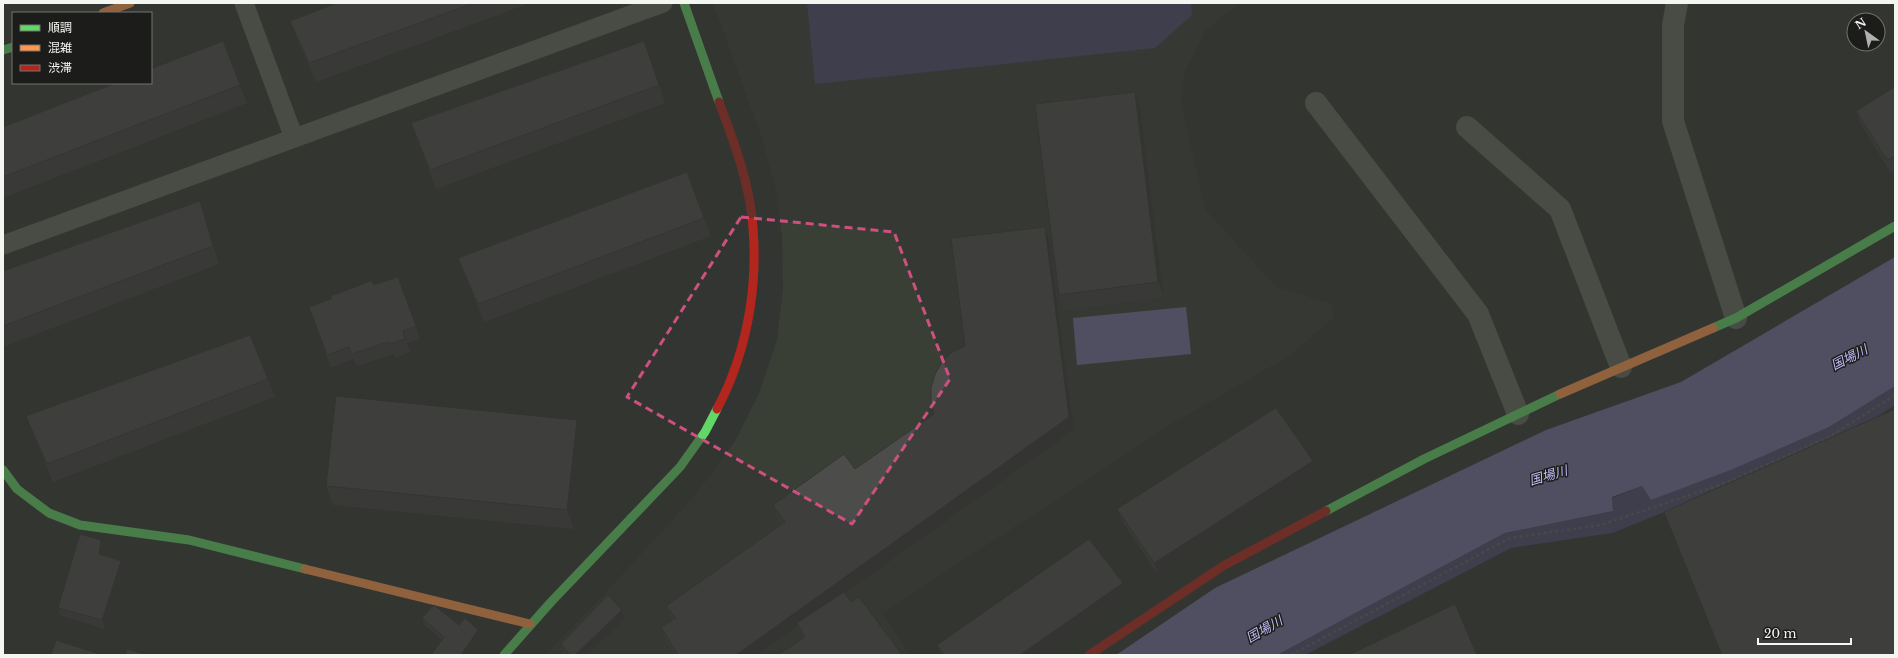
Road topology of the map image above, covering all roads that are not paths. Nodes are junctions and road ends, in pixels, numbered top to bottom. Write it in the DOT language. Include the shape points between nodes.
graph roads {
  1 [pos="130,3"];
  2 [pos="244,3"];
  3 [pos="663,3"];
  4 [pos="684,3"];
  5 [pos="1678,3"];
  6 [pos="106,12"];
  7 [pos="1316,103"];
  8 [pos="1467,127"];
  9 [pos="294,138"];
  10 [pos="1895,226"];
  11 [pos="3,245"];
  12 [pos="1736,318"];
  13 [pos="1621,367"];
  14 [pos="1518,414"];
  15 [pos="3,470"];
  16 [pos="530,624"];
  17 [pos="504,655"];
  18 [pos="1089,655"];
  1 -- 6 [label="street"];
  2 -- 9 [label="lane"];
  3 -- 9 [label="lane"];
  4 -- 16 [label="street" via="738,154 750,204 754,286 745,336 726,390 711,421 686,460"];
  5 -- 12 [label="street" via="1673,25 1673,121"];
  7 -- 14 [label="street" via="1478,314"];
  8 -- 13 [label="street" via="1560,209"];
  9 -- 11 [label="lane"];
  10 -- 12 [label="street"];
  12 -- 13 [label="street"];
  13 -- 14 [label="street"];
  14 -- 18 [label="street" via="1424,459 1223,566"];
  15 -- 16 [label="street" via="17,490 50,513 80,525 188,540"];
  16 -- 17 [label="street"];
}
